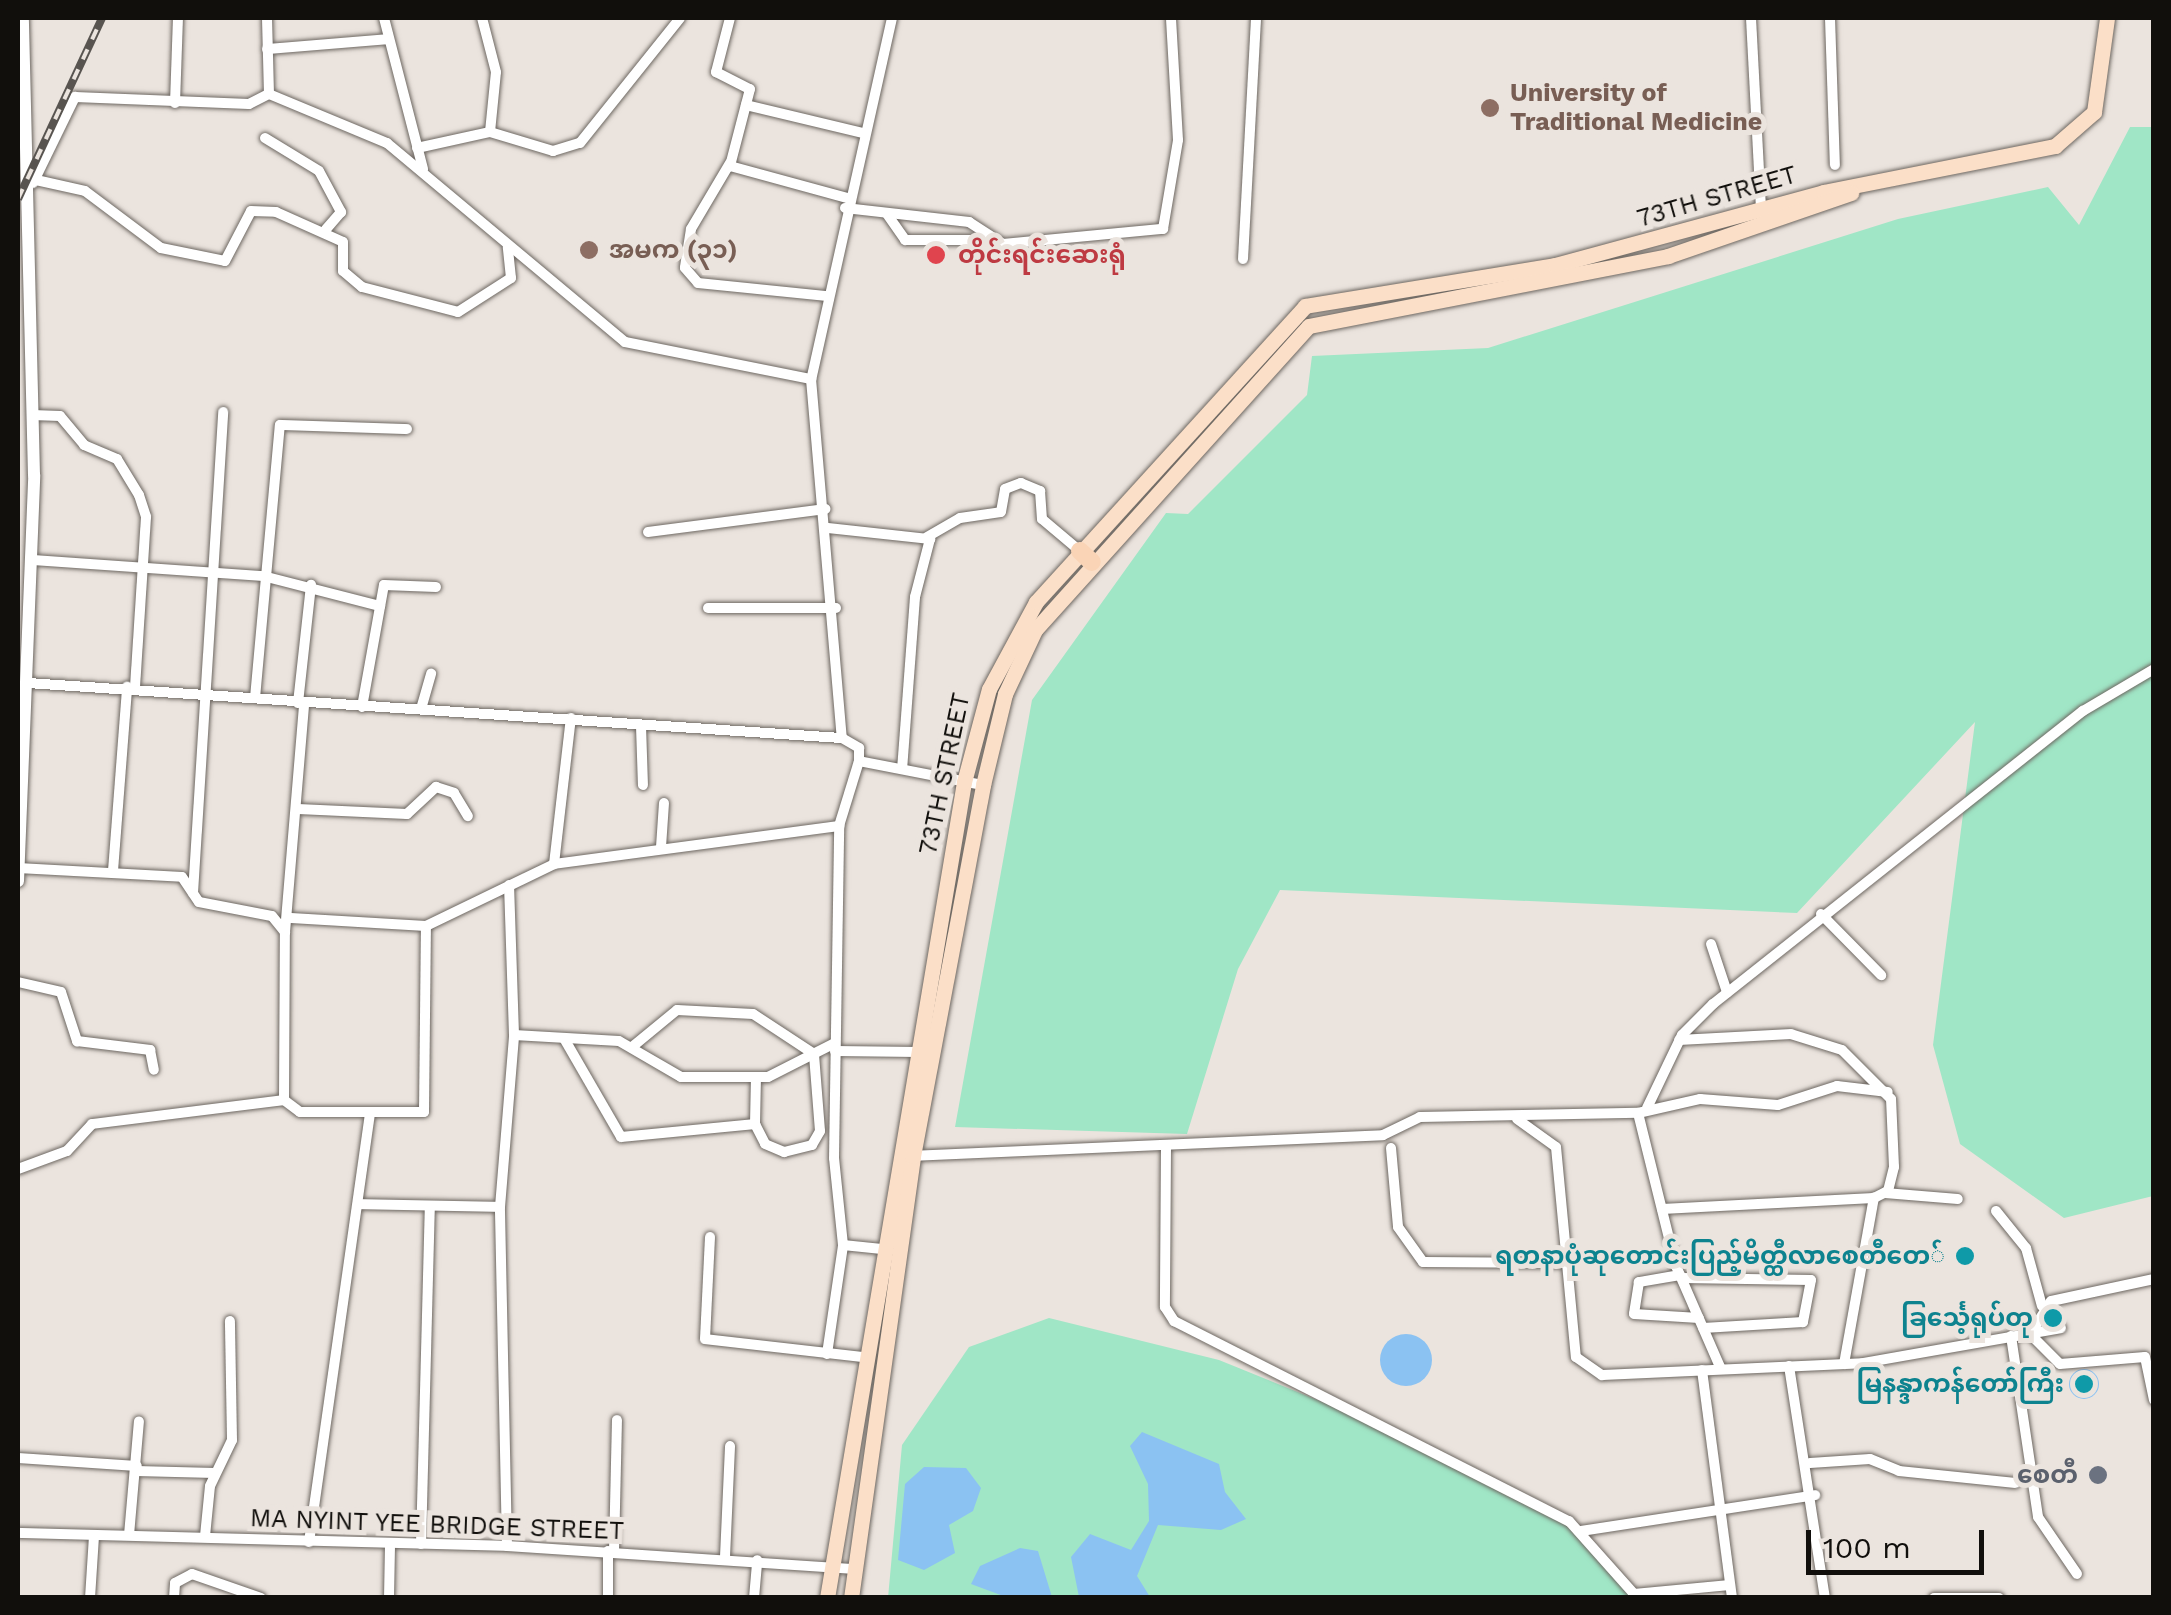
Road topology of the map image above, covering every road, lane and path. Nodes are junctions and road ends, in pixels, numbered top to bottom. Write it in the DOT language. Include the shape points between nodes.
graph roads {
  1 [pos="24,18"];
  2 [pos="178,18"];
  3 [pos="267,18"];
  4 [pos="384,18"];
  5 [pos="482,18"];
  6 [pos="671,18"];
  7 [pos="680,18"];
  8 [pos="730,18"];
  9 [pos="892,18"];
  10 [pos="1171,18"];
  11 [pos="1256,18"];
  12 [pos="1751,18"];
  13 [pos="1830,18"];
  14 [pos="2107,18"];
  15 [pos="388,39"];
  16 [pos="267,49"];
  17 [pos="269,94"];
  18 [pos="21,95"];
  19 [pos="175,103"];
  20 [pos="746,105"];
  21 [pos="490,132"];
  22 [pos="863,132"];
  23 [pos="265,138"];
  24 [pos="417,148"];
  25 [pos="730,163"];
  26 [pos="1835,164"];
  27 [pos="423,170"];
  28 [pos="36,180"];
  29 [pos="1851,193"];
  30 [pos="26,194"];
  31 [pos="846,203"];
  32 [pos="1761,210"];
  33 [pos="887,214"];
  34 [pos="326,229"];
  35 [pos="989,240"];
  36 [pos="508,247"];
  37 [pos="1243,259"];
  38 [pos="827,296"];
  39 [pos="811,379"];
  40 [pos="222,412"];
  41 [pos="32,415"];
  42 [pos="407,429"];
  43 [pos="826,509"];
  44 [pos="828,528"];
  45 [pos="648,532"];
  46 [pos="928,537"];
  47 [pos="1086,557"];
  48 [pos="33,560"];
  49 [pos="143,566"];
  50 [pos="212,572"];
  51 [pos="263,576"];
  52 [pos="311,585"];
  53 [pos="436,586"];
  54 [pos="380,606"];
  55 [pos="708,608"];
  56 [pos="836,608"];
  57 [pos="24,634"];
  58 [pos="2154,669"];
  59 [pos="432,673"];
  60 [pos="28,683"];
  61 [pos="131,687"];
  62 [pos="207,693"];
  63 [pos="255,698"];
  64 [pos="301,704"];
  65 [pos="362,707"];
  66 [pos="421,709"];
  67 [pos="571,718"];
  68 [pos="641,726"];
  69 [pos="842,738"];
  70 [pos="859,761"];
  71 [pos="902,768"];
  72 [pos="964,782"];
  73 [pos="643,785"];
  74 [pos="984,785"];
  75 [pos="664,802"];
  76 [pos="298,810"];
  77 [pos="468,816"];
  78 [pos="839,826"];
  79 [pos="18,835"];
  80 [pos="661,847"];
  81 [pos="554,864"];
  82 [pos="18,868"];
  83 [pos="113,871"];
  84 [pos="18,881"];
  85 [pos="509,885"];
  86 [pos="194,894"];
  87 [pos="1821,914"];
  88 [pos="291,918"];
  89 [pos="426,926"];
  90 [pos="285,932"];
  91 [pos="1711,944"];
  92 [pos="1881,975"];
  93 [pos="18,982"];
  94 [pos="1728,992"];
  95 [pos="514,1035"];
  96 [pos="565,1040"];
  97 [pos="1679,1040"];
  98 [pos="632,1047"];
  99 [pos="835,1047"];
  100 [pos="918,1052"];
  101 [pos="814,1054"];
  102 [pos="154,1070"];
  103 [pos="756,1077"];
  104 [pos="1888,1092"];
  105 [pos="284,1100"];
  106 [pos="1642,1110"];
  107 [pos="370,1115"];
  108 [pos="1514,1117"];
  109 [pos="755,1124"];
  110 [pos="1166,1148"];
  111 [pos="1391,1148"];
  112 [pos="906,1156"];
  113 [pos="18,1169"];
  114 [pos="1880,1196"];
  115 [pos="1958,1199"];
  116 [pos="358,1204"];
  117 [pos="500,1207"];
  118 [pos="430,1208"];
  119 [pos="1662,1208"];
  120 [pos="1996,1211"];
  121 [pos="710,1237"];
  122 [pos="843,1245"];
  123 [pos="882,1250"];
  124 [pos="1565,1263"];
  125 [pos="1681,1277"];
  126 [pos="2154,1279"];
  127 [pos="2042,1306"];
  128 [pos="230,1321"];
  129 [pos="1701,1323"];
  130 [pos="2060,1328"];
  131 [pos="2030,1334"];
  132 [pos="2010,1336"];
  133 [pos="827,1354"];
  134 [pos="864,1357"];
  135 [pos="1844,1364"];
  136 [pos="1789,1366"];
  137 [pos="1721,1368"];
  138 [pos="1702,1370"];
  139 [pos="2154,1400"];
  140 [pos="617,1420"];
  141 [pos="139,1422"];
  142 [pos="730,1446"];
  143 [pos="18,1458"];
  144 [pos="1810,1463"];
  145 [pos="136,1469"];
  146 [pos="215,1473"];
  147 [pos="2015,1483"];
  148 [pos="1815,1495"];
  149 [pos="1724,1510"];
  150 [pos="1581,1531"];
  151 [pos="18,1533"];
  152 [pos="128,1534"];
  153 [pos="94,1536"];
  154 [pos="205,1536"];
  155 [pos="308,1542"];
  156 [pos="422,1544"];
  157 [pos="390,1545"];
  158 [pos="507,1546"];
  159 [pos="611,1551"];
  160 [pos="725,1558"];
  161 [pos="757,1560"];
  162 [pos="830,1565"];
  163 [pos="855,1569"];
  164 [pos="2077,1574"];
  165 [pos="1730,1584"];
  166 [pos="90,1598"];
  167 [pos="174,1598"];
  168 [pos="261,1598"];
  169 [pos="388,1598"];
  170 [pos="608,1598"];
  171 [pos="754,1598"];
  172 [pos="828,1598"];
  173 [pos="852,1598"];
  174 [pos="1732,1598"];
  175 [pos="1825,1598"];
  176 [pos="1934,1598"];
  177 [pos="1999,1598"];
  1 -- 18 [label="street"];
  2 -- 19 [label="street"];
  3 -- 16 [label="street"];
  4 -- 15 [label="street"];
  5 -- 21 [label="street" via="494,50"];
  6 -- 7 [label="street"];
  7 -- 21 [label="street" via="580,144 553,151"];
  8 -- 20 [label="street" via="716,72 750,87"];
  9 -- 22 [label="street"];
  10 -- 35 [label="street" via="1178,140 1169,224 1027,245"];
  11 -- 37 [label="street"];
  12 -- 32 [label="street"];
  13 -- 26 [label="street"];
  14 -- 29 [label="main road" via="2098,100 2072,137"];
  15 -- 16 [label="street"];
  15 -- 24 [label="street"];
  16 -- 17 [label="street"];
  17 -- 19 [label="street" via="258,103"];
  17 -- 27 [label="street" via="348,122"];
  18 -- 30 [label="street"];
  19 -- 28 [label="street" via="75,98"];
  20 -- 22 [label="street"];
  20 -- 25 [label="street"];
  21 -- 24 [label="street"];
  22 -- 31 [label="street"];
  23 -- 34 [label="street" via="319,171 341,212"];
  24 -- 27 [label="street"];
  25 -- 31 [label="street"];
  25 -- 38 [label="street" via="691,228 685,268 698,282"];
  27 -- 36 [label="street"];
  28 -- 30 [label="street"];
  28 -- 34 [label="street" via="85,190 161,248 225,262 251,211"];
  29 -- 32 [label="main road, 73TH STREET"];
  29 -- 47 [label="main road, 73TH STREET" via="1668,256 1308,326"];
  30 -- 41 [label="street"];
  31 -- 33 [label="street"];
  31 -- 38 [label="street"];
  32 -- 47 [label="main road, 73TH STREET" via="1555,265 1305,306"];
  33 -- 35 [label="street" via="969,222"];
  33 -- 35 [label="street" via="905,240"];
  34 -- 36 [label="street" via="343,242 342,271 362,287 458,312 511,278"];
  36 -- 39 [label="street" via="640,350"];
  38 -- 39 [label="street"];
  39 -- 43 [label="street"];
  40 -- 50 [label="street"];
  41 -- 48 [label="street"];
  41 -- 49 [label="street" via="60,416 84,445 122,466 146,517"];
  42 -- 51 [label="street" via="280,425"];
  43 -- 44 [label="street"];
  43 -- 45 [label="street"];
  44 -- 46 [label="street"];
  44 -- 56 [label="street"];
  46 -- 47 [label="street" via="960,518 1001,512 1008,485 1021,482 1040,491 1042,518"];
  46 -- 71 [label="street"];
  47 -- 72 [label="main road, 73TH STREET" via="1008,648"];
  47 -- 74 [label="main road, 73TH STREET" via="1018,660"];
  48 -- 49 [label="street"];
  48 -- 57 [label="street"];
  49 -- 50 [label="street"];
  49 -- 61 [label="street"];
  50 -- 51 [label="street"];
  50 -- 62 [label="street"];
  51 -- 52 [label="street"];
  51 -- 63 [label="street"];
  52 -- 54 [label="street"];
  52 -- 64 [label="street"];
  53 -- 54 [label="street" via="384,585"];
  54 -- 65 [label="street"];
  55 -- 56 [label="street"];
  56 -- 69 [label="street"];
  57 -- 60 [label="street"];
  58 -- 87 [label="street" via="2083,711"];
  59 -- 66 [label="street"];
  60 -- 61 [label="street"];
  60 -- 79 [label="street"];
  61 -- 62 [label="street"];
  61 -- 83 [label="street"];
  62 -- 63 [label="street"];
  62 -- 86 [label="street"];
  63 -- 64 [label="street"];
  64 -- 65 [label="street"];
  64 -- 76 [label="street"];
  65 -- 66 [label="street"];
  66 -- 67 [label="street"];
  67 -- 68 [label="street"];
  67 -- 81 [label="street"];
  68 -- 69 [label="street"];
  68 -- 73 [label="street"];
  69 -- 70 [label="street" via="859,748"];
  70 -- 71 [label="street"];
  70 -- 78 [label="street"];
  71 -- 72 [label="street"];
  72 -- 74 [label="street"];
  72 -- 100 [label="main road, 73TH STREET"];
  74 -- 112 [label="main road, 73TH STREET"];
  75 -- 80 [label="street"];
  76 -- 77 [label="street" via="406,814 436,788 454,794"];
  76 -- 88 [label="street"];
  78 -- 80 [label="street"];
  78 -- 99 [label="street"];
  79 -- 82 [label="street"];
  80 -- 81 [label="street"];
  81 -- 85 [label="street"];
  82 -- 83 [label="street"];
  82 -- 84 [label="street"];
  83 -- 86 [label="street" via="182,877"];
  85 -- 89 [label="street"];
  85 -- 95 [label="street"];
  86 -- 90 [label="street" via="272,916"];
  87 -- 92 [label="street"];
  87 -- 94 [label="street"];
  88 -- 89 [label="street"];
  88 -- 90 [label="street"];
  89 -- 107 [label="street" via="424,1112"];
  90 -- 105 [label="street"];
  91 -- 94 [label="street"];
  93 -- 102 [label="street" via="60,992 77,1042 150,1050"];
  94 -- 97 [label="street"];
  95 -- 96 [label="street"];
  95 -- 117 [label="street"];
  96 -- 98 [label="street"];
  96 -- 109 [label="street" via="622,1137"];
  97 -- 104 [label="street" via="1817,1038"];
  97 -- 106 [label="street"];
  98 -- 101 [label="street" via="677,1010 718,1007 753,1014"];
  98 -- 103 [label="street" via="666,1074"];
  99 -- 100 [label="street"];
  99 -- 101 [label="street"];
  99 -- 122 [label="street"];
  100 -- 112 [label="main road, 73TH STREET"];
  101 -- 103 [label="street"];
  101 -- 109 [label="street" via="821,1114 812,1145 772,1148"];
  103 -- 109 [label="street"];
  104 -- 106 [label="street" via="1837,1086 1778,1105 1700,1099"];
  104 -- 114 [label="street" via="1894,1167"];
  105 -- 107 [label="street" via="300,1112"];
  105 -- 113 [label="street" via="92,1124 68,1151"];
  106 -- 108 [label="street"];
  106 -- 119 [label="street"];
  107 -- 116 [label="street"];
  108 -- 110 [label="street" via="1420,1117 1383,1135"];
  108 -- 124 [label="street" via="1556,1147"];
  110 -- 112 [label="street"];
  110 -- 150 [label="street" via="1168,1317 1435,1446"];
  111 -- 124 [label="street" via="1398,1226 1423,1262"];
  112 -- 123 [label="main road, 73TH STREET"];
  112 -- 163 [label="main road, 73TH STREET"];
  114 -- 115 [label="street"];
  114 -- 119 [label="street"];
  114 -- 135 [label="street"];
  116 -- 118 [label="street"];
  116 -- 155 [label="street"];
  117 -- 118 [label="street"];
  117 -- 158 [label="street"];
  118 -- 156 [label="street"];
  119 -- 125 [label="street"];
  120 -- 127 [label="street" via="2037,1270"];
  121 -- 133 [label="street" via="705,1339"];
  122 -- 123 [label="street"];
  122 -- 133 [label="street"];
  123 -- 134 [label="main road, 73TH STREET"];
  124 -- 138 [label="street" via="1584,1368 1602,1375"];
  125 -- 129 [label="street"];
  125 -- 129 [label="street" via="1639,1282 1634,1314"];
  125 -- 129 [label="street" via="1811,1280 1803,1322"];
  126 -- 127 [label="street"];
  127 -- 131 [label="street"];
  128 -- 146 [label="street" via="232,1440"];
  129 -- 137 [label="street"];
  130 -- 131 [label="street"];
  131 -- 132 [label="street"];
  131 -- 139 [label="street" via="2060,1364 2146,1357"];
  132 -- 135 [label="street"];
  132 -- 164 [label="street" via="2038,1518"];
  133 -- 134 [label="street"];
  134 -- 162 [label="main road, 73TH STREET"];
  135 -- 136 [label="street"];
  136 -- 137 [label="street"];
  136 -- 144 [label="street"];
  137 -- 138 [label="street"];
  138 -- 149 [label="street"];
  140 -- 159 [label="street"];
  141 -- 145 [label="street"];
  142 -- 160 [label="street"];
  143 -- 145 [label="street"];
  144 -- 147 [label="street" via="1870,1459 1899,1471"];
  144 -- 148 [label="street"];
  145 -- 146 [label="street"];
  145 -- 152 [label="street"];
  146 -- 154 [label="street"];
  148 -- 149 [label="street"];
  148 -- 175 [label="street"];
  149 -- 150 [label="street"];
  149 -- 165 [label="street"];
  150 -- 165 [label="street" via="1638,1596"];
  151 -- 153 [label="street, MA NYINT YEE BRIDGE STREET"];
  152 -- 153 [label="street, MA NYINT YEE BRIDGE STREET"];
  152 -- 154 [label="street, MA NYINT YEE BRIDGE STREET"];
  153 -- 166 [label="street"];
  154 -- 155 [label="street, MA NYINT YEE BRIDGE STREET"];
  155 -- 157 [label="street, MA NYINT YEE BRIDGE STREET"];
  156 -- 157 [label="street, MA NYINT YEE BRIDGE STREET"];
  156 -- 158 [label="street, MA NYINT YEE BRIDGE STREET"];
  157 -- 169 [label="street"];
  158 -- 159 [label="street, MA NYINT YEE BRIDGE STREET"];
  159 -- 160 [label="street, MA NYINT YEE BRIDGE STREET"];
  159 -- 170 [label="street"];
  160 -- 161 [label="street, MA NYINT YEE BRIDGE STREET"];
  161 -- 162 [label="street, MA NYINT YEE BRIDGE STREET"];
  161 -- 171 [label="street"];
  162 -- 163 [label="street, MA NYINT YEE BRIDGE STREET"];
  162 -- 172 [label="main road, 73TH STREET"];
  163 -- 173 [label="main road, 73TH STREET"];
  165 -- 174 [label="street"];
  167 -- 168 [label="street" via="175,1583 192,1574"];
  176 -- 177 [label="street"];
}
